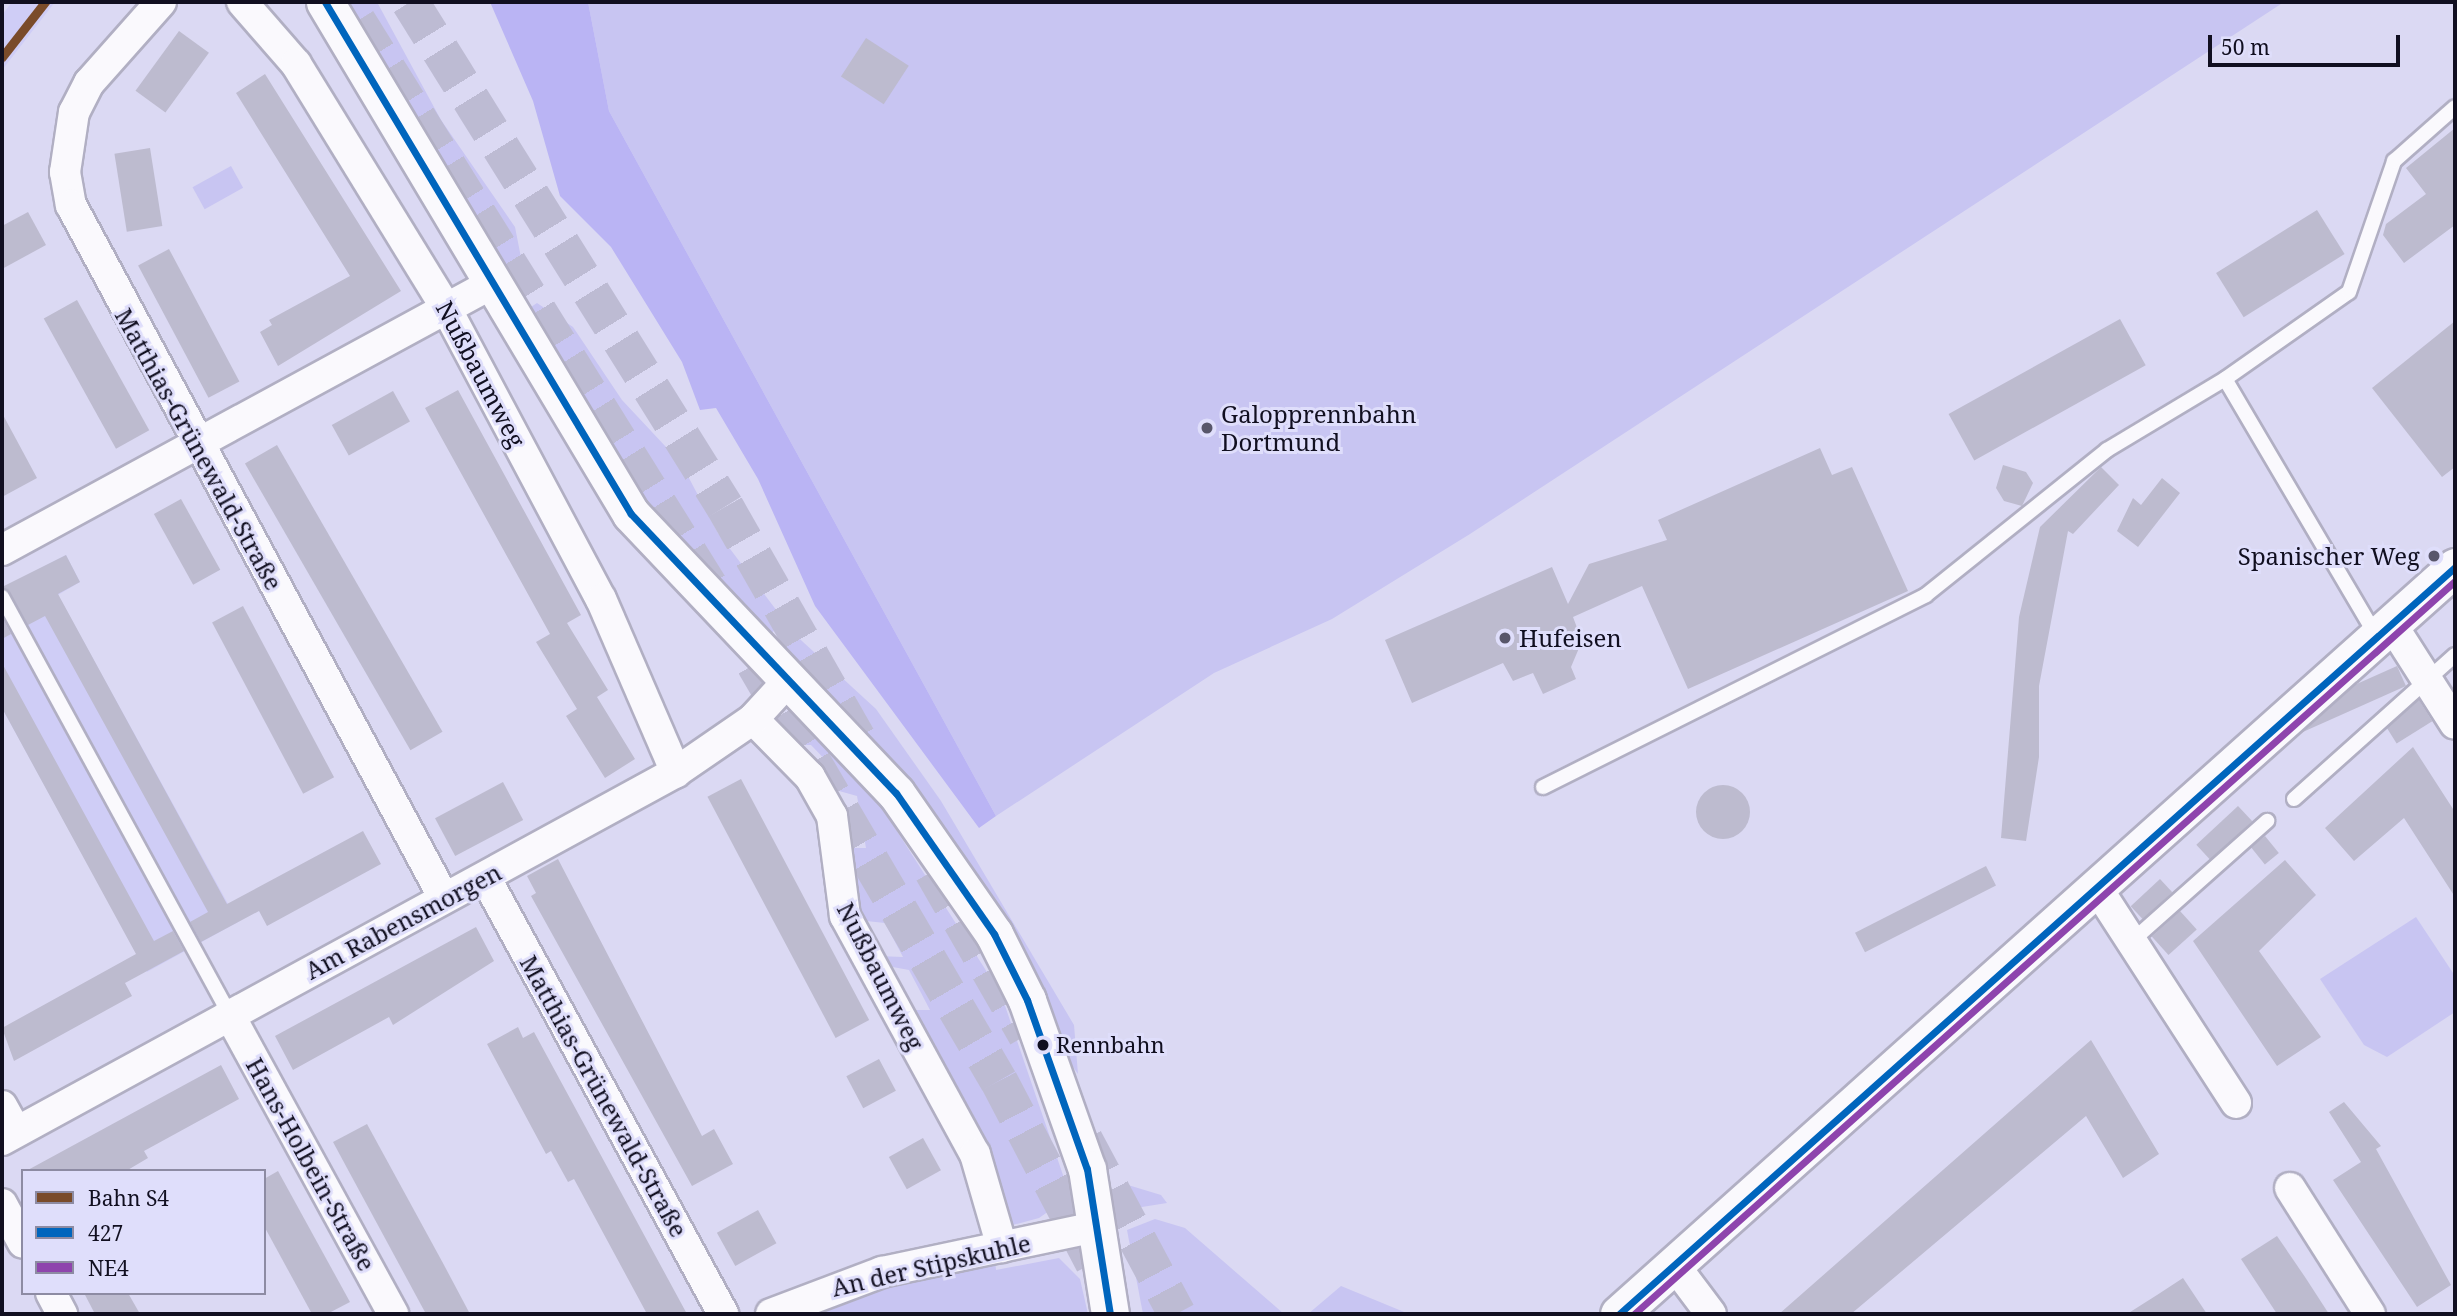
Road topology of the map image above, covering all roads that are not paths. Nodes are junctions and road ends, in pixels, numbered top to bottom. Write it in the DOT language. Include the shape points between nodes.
graph roads {
  1 [pos="161,2"];
  2 [pos="242,2"];
  3 [pos="325,2"];
  4 [pos="2455,107"];
  5 [pos="493,283"];
  6 [pos="446,309"];
  7 [pos="2225,379"];
  8 [pos="196,442"];
  9 [pos="2,550"];
  10 [pos="2455,567"];
  11 [pos="2,597"];
  12 [pos="2385,631"];
  13 [pos="2455,655"];
  14 [pos="2427,680"];
  15 [pos="788,681"];
  16 [pos="752,719"];
  17 [pos="2455,724"];
  18 [pos="676,772"];
  19 [pos="1543,787"];
  20 [pos="2294,799"];
  21 [pos="2267,821"];
  22 [pos="485,877"];
  23 [pos="2097,888"];
  24 [pos="444,898"];
  25 [pos="2132,941"];
  26 [pos="229,1014"];
  27 [pos="2236,1103"];
  28 [pos="6,1125"];
  29 [pos="2290,1188"];
  30 [pos="2,1204"];
  31 [pos="1096,1227"];
  32 [pos="21,1238"];
  33 [pos="1002,1247"];
  34 [pos="1675,1266"];
  35 [pos="52,1295"];
  36 [pos="62,1314"];
  37 [pos="393,1314"];
  38 [pos="723,1314"];
  39 [pos="771,1314"];
  40 [pos="1110,1314"];
  41 [pos="1619,1314"];
  42 [pos="1711,1314"];
  43 [pos="2370,1314"];
  1 -- 8 [label="street, Matthias-Grünewald-Straße" via="89,83 74,113 65,172 84,236"];
  2 -- 6 [label="street, Nußbaumweg" via="296,64"];
  3 -- 5 [label="street"];
  4 -- 7 [label="lane" via="2394,161 2348,292"];
  5 -- 6 [label="street"];
  5 -- 15 [label="street" via="631,514"];
  6 -- 8 [label="street"];
  6 -- 18 [label="street, Nußbaumweg" via="601,599"];
  7 -- 12 [label="lane"];
  7 -- 19 [label="lane" via="2107,450 1926,595"];
  8 -- 9 [label="street"];
  8 -- 24 [label="street, Matthias-Grünewald-Straße"];
  10 -- 12 [label="street"];
  11 -- 26 [label="lane"];
  12 -- 14 [label="street"];
  12 -- 23 [label="street"];
  13 -- 14 [label="lane"];
  14 -- 17 [label="street"];
  14 -- 20 [label="lane"];
  15 -- 16 [label="street, Am Rabensmorgen"];
  15 -- 31 [label="street" via="896,793 994,934 1027,1000 1065,1100 1087,1168"];
  16 -- 18 [label="street, Am Rabensmorgen"];
  16 -- 33 [label="street, Nußbaumweg" via="810,777 832,816 845,916 980,1164"];
  18 -- 22 [label="street, Am Rabensmorgen"];
  21 -- 25 [label="lane"];
  22 -- 24 [label="street, Am Rabensmorgen"];
  22 -- 38 [label="street, Matthias-Grünewald-Straße"];
  23 -- 25 [label="street"];
  23 -- 34 [label="street"];
  24 -- 26 [label="street, Am Rabensmorgen"];
  25 -- 27 [label="street"];
  26 -- 28 [label="street, Am Rabensmorgen"];
  26 -- 37 [label="street, Hans-Holbein-Straße"];
  29 -- 43 [label="street"];
  30 -- 32 [label="street"];
  31 -- 33 [label="street, An der Stipskuhle"];
  31 -- 40 [label="street"];
  33 -- 39 [label="street, An der Stipskuhle" via="882,1272"];
  34 -- 41 [label="street"];
  34 -- 42 [label="street"];
  35 -- 36 [label="street"];
}
